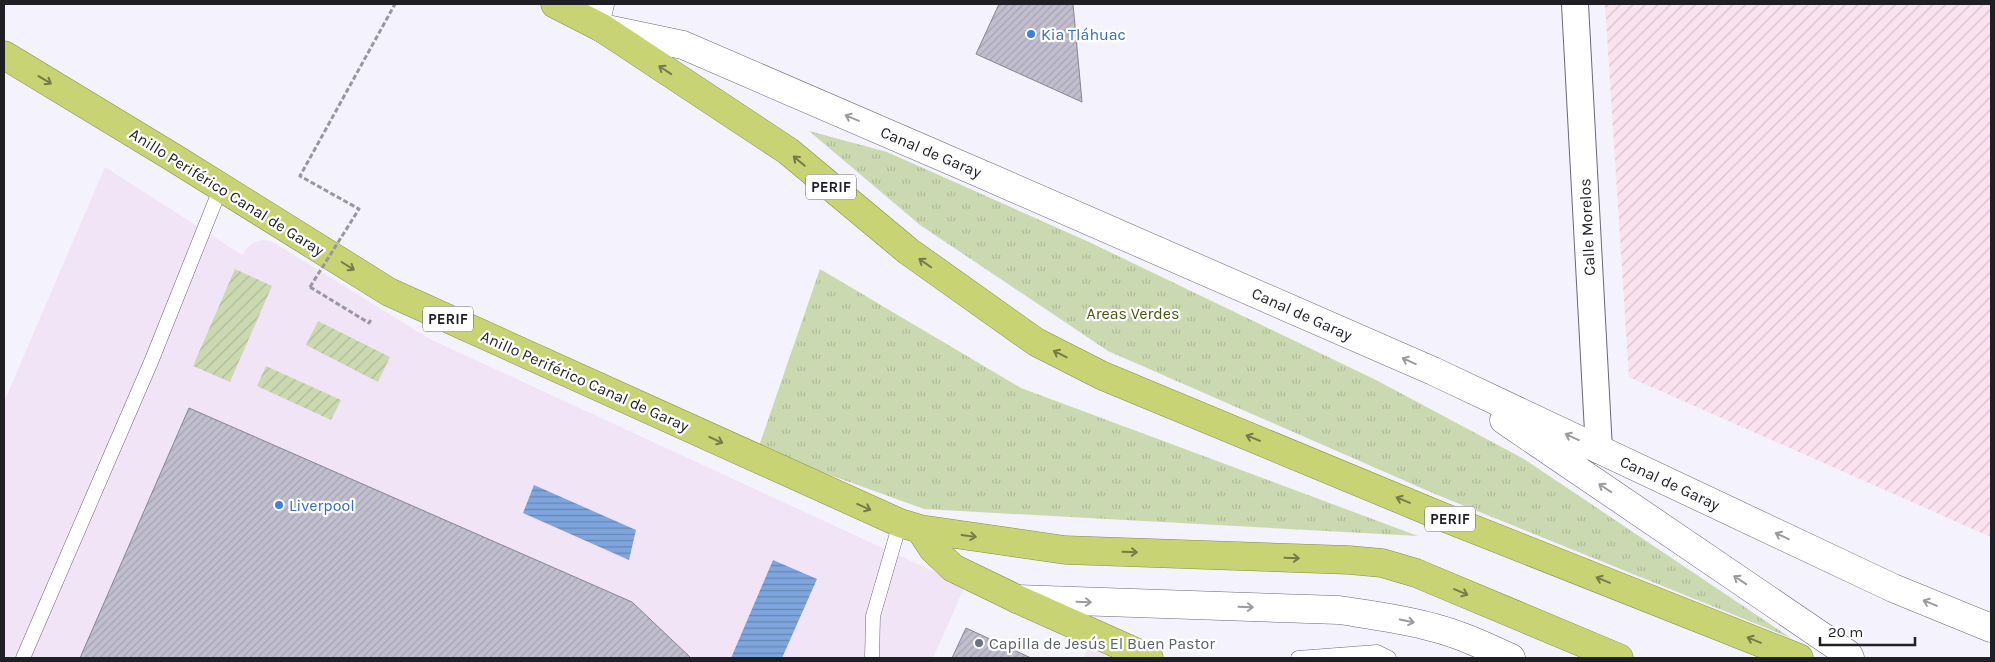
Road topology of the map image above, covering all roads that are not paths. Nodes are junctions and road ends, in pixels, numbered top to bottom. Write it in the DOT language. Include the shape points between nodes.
graph roads {
  1 [pos="555,4"];
  2 [pos="1575,4"];
  3 [pos="599,19"];
  4 [pos="4,55"];
  5 [pos="221,187"];
  6 [pos="1433,371"];
  7 [pos="1599,450"];
  8 [pos="910,526"];
  9 [pos="1017,599"];
  10 [pos="1991,628"];
  11 [pos="23,658"];
  12 [pos="872,658"];
  13 [pos="1149,658"];
  14 [pos="1298,658"];
  15 [pos="1389,658"];
  16 [pos="1511,658"];
  17 [pos="1619,658"];
  18 [pos="1799,658"];
  19 [pos="1850,658"];
  1 -- 3 [label="highway, PERIF"];
  2 -- 7 [label="street, Calle Morelos"];
  6 -- 3 [label="main road, Canal de Garay, one-way" via="683,45"];
  18 -- 3 [label="highway, PERIF, one-way" via="1438,515 1103,376 1036,342 908,252 788,151"];
  4 -- 5 [label="highway, Anillo Periférico Canal de Garay / PERIF, one-way"];
  5 -- 8 [label="highway, Anillo Periférico Canal de Garay / PERIF, one-way" via="389,292"];
  5 -- 11 [label="lane" via="151,362"];
  7 -- 6 [label="main road, Canal de Garay, one-way"];
  19 -- 6 [label="main road, one-way"];
  10 -- 7 [label="main road, Canal de Garay, one-way" via="1893,588"];
  8 -- 9 [label="highway" via="953,568"];
  8 -- 12 [label="lane" via="873,616"];
  8 -- 17 [label="highway, PERIF, one-way" via="1065,550 1382,563 1416,573"];
  9 -- 13 [label="highway"];
  9 -- 16 [label="main road, one-way" via="1339,610 1435,628 1478,642"];
  14 -- 15 [label="lane" via="1377,652"];
}
